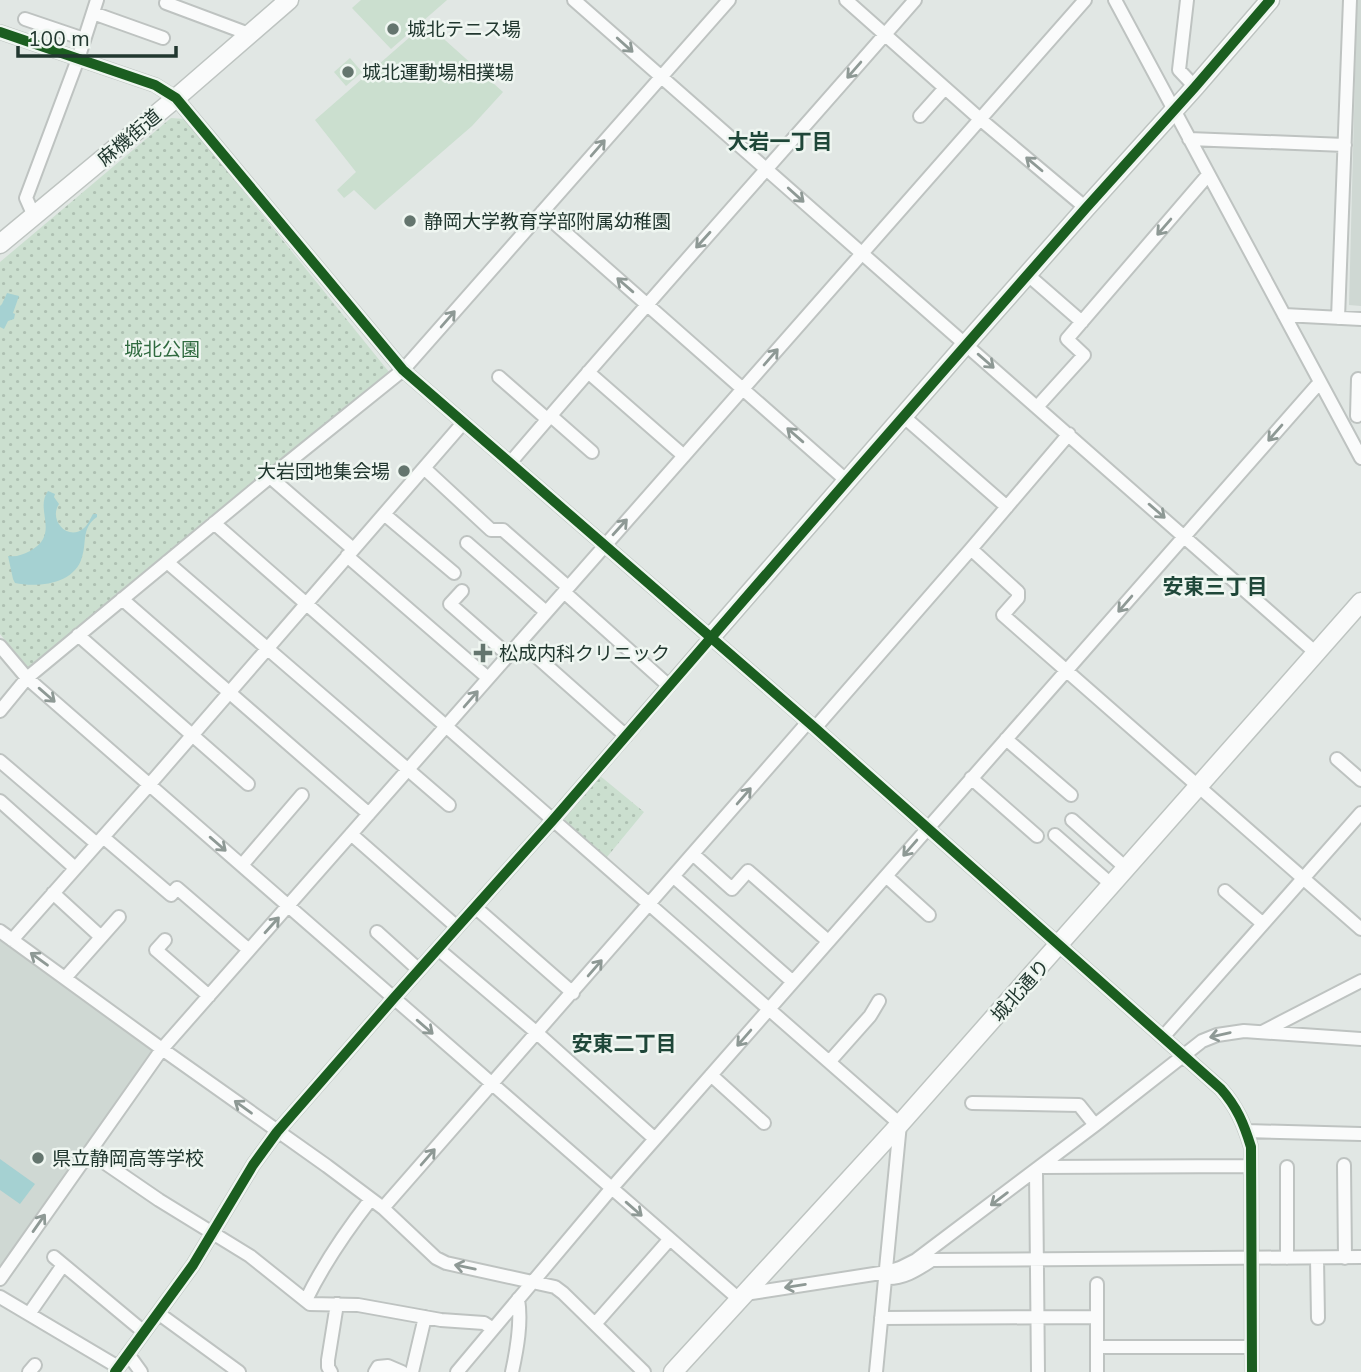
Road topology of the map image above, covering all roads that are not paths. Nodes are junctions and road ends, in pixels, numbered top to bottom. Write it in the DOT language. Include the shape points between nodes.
graph roads {
  1 [pos="289,0"];
  2 [pos="574,0"];
  3 [pos="729,0"];
  4 [pos="846,0"];
  5 [pos="915,0"];
  6 [pos="1084,0"];
  7 [pos="1115,0"];
  8 [pos="1187,0"];
  9 [pos="1270,0"];
  10 [pos="1350,0"];
  11 [pos="166,3"];
  12 [pos="95,6"];
  13 [pos="24,19"];
  14 [pos="0,32"];
  15 [pos="249,34"];
  16 [pos="885,34"];
  17 [pos="163,38"];
  18 [pos="84,39"];
  19 [pos="78,59"];
  20 [pos="1179,70"];
  21 [pos="661,77"];
  22 [pos="1157,78"];
  23 [pos="1195,87"];
  24 [pos="945,88"];
  25 [pos="176,98"];
  26 [pos="1175,110"];
  27 [pos="920,116"];
  28 [pos="980,119"];
  29 [pos="1189,139"];
  30 [pos="1345,145"];
  31 [pos="767,169"];
  32 [pos="1208,175"];
  33 [pos="1086,208"];
  34 [pos="542,212"];
  35 [pos="34,216"];
  36 [pos="0,244"];
  37 [pos="861,254"];
  38 [pos="1028,275"];
  39 [pos="646,304"];
  40 [pos="1284,315"];
  41 [pos="1338,318"];
  42 [pos="1361,319"];
  43 [pos="1082,322"];
  44 [pos="966,344"];
  45 [pos="403,370"];
  46 [pos="588,372"];
  47 [pos="499,377"];
  48 [pos="1358,379"];
  49 [pos="1320,382"];
  50 [pos="743,389"];
  51 [pos="1037,407"];
  52 [pos="1338,415"];
  53 [pos="903,416"];
  54 [pos="549,417"];
  55 [pos="1359,417"];
  56 [pos="463,423"];
  57 [pos="1069,434"];
  58 [pos="592,452"];
  59 [pos="684,456"];
  60 [pos="1361,458"];
  61 [pos="510,463"];
  62 [pos="424,468"];
  63 [pos="270,477"];
  64 [pos="847,481"];
  65 [pos="1007,507"];
  66 [pos="384,513"];
  67 [pos="214,523"];
  68 [pos="1185,535"];
  69 [pos="467,543"];
  70 [pos="604,546"];
  71 [pos="971,550"];
  72 [pos="350,552"];
  73 [pos="167,562"];
  74 [pos="454,573"];
  75 [pos="462,590"];
  76 [pos="566,590"];
  77 [pos="122,599"];
  78 [pos="1361,602"];
  79 [pos="306,603"];
  80 [pos="546,612"];
  81 [pos="78,635"];
  82 [pos="711,637"];
  83 [pos="520,642"];
  84 [pos="0,646"];
  85 [pos="267,649"];
  86 [pos="1317,653"];
  87 [pos="508,655"];
  88 [pos="1067,671"];
  89 [pos="27,678"];
  90 [pos="488,678"];
  91 [pos="669,686"];
  92 [pos="229,693"];
  93 [pos="0,711"];
  94 [pos="811,725"];
  95 [pos="446,727"];
  96 [pos="192,735"];
  97 [pos="626,736"];
  98 [pos="1006,739"];
  99 [pos="1337,759"];
  100 [pos="0,761"];
  101 [pos="408,770"];
  102 [pos="971,778"];
  103 [pos="1361,780"];
  104 [pos="150,784"];
  105 [pos="248,784"];
  106 [pos="1198,788"];
  107 [pos="302,795"];
  108 [pos="1070,795"];
  109 [pos="0,801"];
  110 [pos="449,805"];
  111 [pos="1361,813"];
  112 [pos="369,814"];
  113 [pos="553,820"];
  114 [pos="1072,820"];
  115 [pos="927,829"];
  116 [pos="351,834"];
  117 [pos="1055,835"];
  118 [pos="1037,836"];
  119 [pos="100,840"];
  120 [pos="694,855"];
  121 [pos="242,865"];
  122 [pos="75,868"];
  123 [pos="1127,869"];
  124 [pos="886,876"];
  125 [pos="674,877"];
  126 [pos="1302,878"];
  127 [pos="1112,885"];
  128 [pos="1225,891"];
  129 [pos="53,893"];
  130 [pos="650,904"];
  131 [pos="289,906"];
  132 [pos="475,907"];
  133 [pos="929,915"];
  134 [pos="119,917"];
  135 [pos="1262,923"];
  136 [pos="457,927"];
  137 [pos="1361,929"];
  138 [pos="0,931"];
  139 [pos="377,932"];
  140 [pos="101,937"];
  141 [pos="12,940"];
  142 [pos="165,940"];
  143 [pos="828,941"];
  144 [pos="1060,945"];
  145 [pos="438,949"];
  146 [pos="249,950"];
  147 [pos="419,970"];
  148 [pos="65,978"];
  149 [pos="1361,981"];
  150 [pos="793,982"];
  151 [pos="573,993"];
  152 [pos="209,996"];
  153 [pos="393,999"];
  154 [pos="879,1001"];
  155 [pos="769,1009"];
  156 [pos="1263,1032"];
  157 [pos="537,1033"];
  158 [pos="1163,1037"];
  159 [pos="1361,1038"];
  160 [pos="162,1049"];
  161 [pos="1185,1055"];
  162 [pos="830,1061"];
  163 [pos="711,1076"];
  164 [pos="492,1085"];
  165 [pos="972,1103"];
  166 [pos="764,1123"];
  167 [pos="900,1124"];
  168 [pos="1095,1125"];
  169 [pos="1245,1130"];
  170 [pos="277,1132"];
  171 [pos="1361,1134"];
  172 [pos="655,1139"];
  173 [pos="89,1152"];
  174 [pos="1344,1165"];
  175 [pos="1251,1166"];
  176 [pos="1287,1167"];
  177 [pos="1038,1169"];
  178 [pos="611,1189"];
  179 [pos="371,1199"];
  180 [pos="383,1208"];
  181 [pos="213,1233"];
  182 [pos="670,1240"];
  183 [pos="1251,1258"];
  184 [pos="1287,1258"];
  185 [pos="1317,1258"];
  186 [pos="1345,1258"];
  187 [pos="1361,1258"];
  188 [pos="1038,1259"];
  189 [pos="886,1275"];
  190 [pos="0,1279"];
  191 [pos="532,1282"];
  192 [pos="1097,1284"];
  193 [pos="0,1297"];
  194 [pos="742,1297"];
  195 [pos="518,1299"];
  196 [pos="306,1300"];
  197 [pos="337,1304"];
  198 [pos="158,1313"];
  199 [pos="29,1314"];
  200 [pos="425,1317"];
  201 [pos="1097,1317"];
  202 [pos="881,1318"];
  203 [pos="1038,1318"];
  204 [pos="1318,1318"];
  205 [pos="595,1324"];
  206 [pos="493,1329"];
  207 [pos="144,1332"];
  208 [pos="1097,1347"];
  209 [pos="1251,1347"];
  210 [pos="128,1354"];
  211 [pos="117,1370"];
  212 [pos="141,1372"];
  213 [pos="239,1372"];
  214 [pos="331,1372"];
  215 [pos="374,1372"];
  216 [pos="402,1372"];
  217 [pos="411,1372"];
  218 [pos="457,1372"];
  219 [pos="512,1372"];
  220 [pos="644,1372"];
  221 [pos="673,1372"];
  222 [pos="876,1372"];
  223 [pos="1038,1372"];
  224 [pos="1097,1372"];
  225 [pos="1252,1372"];
  1 -- 15 [label="street, 麻機街道"];
  2 -- 21 [label="street, one-way"];
  3 -- 21 [label="street"];
  4 -- 16 [label="street"];
  5 -- 16 [label="street"];
  6 -- 28 [label="street"];
  7 -- 22 [label="street"];
  8 -- 20 [label="street"];
  9 -- 23 [label="street"];
  10 -- 30 [label="street"];
  11 -- 15 [label="street"];
  12 -- 17 [label="street"];
  12 -- 18 [label="street"];
  13 -- 18 [label="street"];
  14 -- 19 [label="street"];
  15 -- 25 [label="street, 麻機街道"];
  16 -- 24 [label="street"];
  16 -- 31 [label="street, one-way"];
  18 -- 19 [label="street"];
  19 -- 25 [label="street" via="155,85"];
  19 -- 35 [label="street" via="26,198"];
  20 -- 22 [label="street"];
  20 -- 23 [label="street"];
  21 -- 31 [label="street"];
  34 -- 21 [label="street, one-way"];
  22 -- 26 [label="street"];
  23 -- 26 [label="street"];
  24 -- 27 [label="street"];
  24 -- 28 [label="street"];
  25 -- 35 [label="street, 麻機街道"];
  25 -- 45 [label="street"];
  26 -- 29 [label="street"];
  26 -- 33 [label="street"];
  33 -- 28 [label="street, one-way"];
  28 -- 37 [label="street"];
  29 -- 30 [label="street"];
  29 -- 32 [label="street"];
  30 -- 41 [label="street"];
  31 -- 37 [label="street, one-way"];
  31 -- 39 [label="street, one-way"];
  32 -- 40 [label="street"];
  32 -- 43 [label="street, one-way"];
  33 -- 38 [label="street"];
  39 -- 34 [label="street, one-way"];
  45 -- 34 [label="street, one-way"];
  35 -- 36 [label="street, 麻機街道"];
  37 -- 44 [label="street"];
  50 -- 37 [label="street, one-way"];
  38 -- 43 [label="street"];
  38 -- 44 [label="street"];
  39 -- 46 [label="street"];
  39 -- 50 [label="street"];
  40 -- 41 [label="street"];
  40 -- 49 [label="street"];
  41 -- 42 [label="street"];
  43 -- 51 [label="street" via="1067,339 1084,355"];
  44 -- 51 [label="street, one-way"];
  44 -- 53 [label="street"];
  45 -- 56 [label="street"];
  45 -- 63 [label="street"];
  46 -- 54 [label="street"];
  46 -- 59 [label="street"];
  47 -- 54 [label="street"];
  48 -- 55 [label="street"];
  49 -- 52 [label="street"];
  49 -- 68 [label="street, one-way"];
  50 -- 59 [label="street"];
  64 -- 50 [label="street, one-way"];
  51 -- 57 [label="street"];
  52 -- 55 [label="street"];
  52 -- 60 [label="street"];
  53 -- 64 [label="street"];
  53 -- 65 [label="street"];
  54 -- 58 [label="street"];
  54 -- 61 [label="street"];
  56 -- 61 [label="street"];
  56 -- 62 [label="street"];
  57 -- 65 [label="street"];
  57 -- 68 [label="street, one-way"];
  70 -- 59 [label="street, one-way"];
  61 -- 70 [label="street"];
  62 -- 66 [label="street"];
  62 -- 76 [label="street" via="491,530 503,530"];
  63 -- 67 [label="street"];
  63 -- 72 [label="street"];
  64 -- 82 [label="street"];
  65 -- 71 [label="street"];
  66 -- 72 [label="street"];
  66 -- 74 [label="street"];
  67 -- 73 [label="street"];
  67 -- 79 [label="street"];
  68 -- 86 [label="street"];
  68 -- 88 [label="street, one-way"];
  69 -- 80 [label="street"];
  70 -- 76 [label="street"];
  70 -- 82 [label="street"];
  71 -- 88 [label="street" via="1018,592 1003,615"];
  71 -- 94 [label="street"];
  72 -- 79 [label="street"];
  72 -- 90 [label="street"];
  73 -- 77 [label="street"];
  73 -- 85 [label="street"];
  75 -- 87 [label="street" via="450,604"];
  76 -- 80 [label="street"];
  76 -- 91 [label="street"];
  77 -- 81 [label="street"];
  77 -- 92 [label="street"];
  78 -- 86 [label="street, 城北通り"];
  79 -- 85 [label="street"];
  79 -- 95 [label="street"];
  80 -- 83 [label="street"];
  81 -- 89 [label="street"];
  81 -- 96 [label="street"];
  82 -- 91 [label="street"];
  82 -- 94 [label="street"];
  83 -- 87 [label="street"];
  83 -- 97 [label="street"];
  84 -- 89 [label="street"];
  85 -- 92 [label="street"];
  85 -- 101 [label="street"];
  86 -- 106 [label="street, 城北通り"];
  87 -- 90 [label="street"];
  88 -- 98 [label="street"];
  88 -- 106 [label="street"];
  89 -- 93 [label="street"];
  89 -- 104 [label="street, one-way"];
  95 -- 90 [label="street, one-way"];
  91 -- 97 [label="street"];
  92 -- 96 [label="street"];
  92 -- 112 [label="street"];
  94 -- 115 [label="street"];
  120 -- 94 [label="street, one-way"];
  95 -- 101 [label="street"];
  95 -- 113 [label="street"];
  96 -- 104 [label="street"];
  96 -- 105 [label="street"];
  97 -- 113 [label="street"];
  98 -- 102 [label="street"];
  98 -- 108 [label="street"];
  99 -- 103 [label="street"];
  100 -- 119 [label="street"];
  101 -- 110 [label="street"];
  101 -- 112 [label="street"];
  102 -- 115 [label="street"];
  102 -- 118 [label="street"];
  104 -- 119 [label="street"];
  104 -- 121 [label="street, one-way"];
  106 -- 123 [label="street, 城北通り"];
  106 -- 126 [label="street"];
  107 -- 121 [label="street"];
  109 -- 122 [label="street"];
  111 -- 126 [label="street"];
  112 -- 116 [label="street"];
  113 -- 130 [label="street"];
  113 -- 132 [label="street"];
  114 -- 123 [label="street"];
  115 -- 124 [label="street, one-way"];
  115 -- 144 [label="street"];
  116 -- 131 [label="street"];
  116 -- 136 [label="street"];
  117 -- 127 [label="street"];
  119 -- 122 [label="street"];
  119 -- 146 [label="street" via="171,895 177,888"];
  120 -- 125 [label="street"];
  120 -- 143 [label="street" via="732,889 748,872"];
  121 -- 131 [label="street"];
  122 -- 129 [label="street"];
  123 -- 127 [label="street, 城北通り"];
  124 -- 133 [label="street"];
  124 -- 143 [label="street"];
  125 -- 130 [label="street"];
  125 -- 150 [label="street"];
  126 -- 135 [label="street"];
  126 -- 137 [label="street"];
  127 -- 144 [label="street, 城北通り"];
  128 -- 135 [label="street"];
  129 -- 140 [label="street"];
  129 -- 141 [label="street"];
  151 -- 130 [label="street, one-way"];
  130 -- 155 [label="street"];
  146 -- 131 [label="street, one-way"];
  131 -- 153 [label="street"];
  132 -- 136 [label="street"];
  132 -- 151 [label="street"];
  134 -- 140 [label="street"];
  135 -- 158 [label="street"];
  136 -- 145 [label="street"];
  138 -- 141 [label="street"];
  139 -- 147 [label="street"];
  140 -- 148 [label="street"];
  148 -- 141 [label="street, one-way"];
  142 -- 152 [label="street" via="156,950"];
  143 -- 150 [label="street"];
  144 -- 158 [label="street"];
  144 -- 167 [label="street, 城北通り"];
  145 -- 147 [label="street"];
  145 -- 157 [label="street"];
  146 -- 152 [label="street"];
  147 -- 153 [label="street"];
  148 -- 160 [label="street"];
  149 -- 156 [label="street"];
  150 -- 155 [label="street"];
  151 -- 157 [label="street"];
  152 -- 160 [label="street"];
  153 -- 164 [label="street, one-way"];
  153 -- 170 [label="street"];
  154 -- 162 [label="street"];
  155 -- 162 [label="street"];
  155 -- 163 [label="street, one-way"];
  156 -- 159 [label="street"];
  156 -- 161 [label="street, one-way" via="1217,1035"];
  157 -- 164 [label="street"];
  157 -- 172 [label="street"];
  158 -- 161 [label="street"];
  170 -- 160 [label="street, one-way"];
  160 -- 173 [label="street"];
  161 -- 168 [label="street"];
  161 -- 169 [label="street" via="1233,1102"];
  162 -- 167 [label="street"];
  163 -- 166 [label="street"];
  163 -- 172 [label="street"];
  164 -- 178 [label="street"];
  180 -- 164 [label="street, one-way"];
  165 -- 168 [label="street" via="1079,1105"];
  167 -- 189 [label="street"];
  167 -- 194 [label="street, 城北通り"];
  168 -- 177 [label="street"];
  169 -- 171 [label="street"];
  169 -- 175 [label="street"];
  170 -- 179 [label="street"];
  170 -- 181 [label="street"];
  172 -- 178 [label="street"];
  173 -- 181 [label="street"];
  190 -- 173 [label="street, one-way"];
  174 -- 186 [label="street"];
  175 -- 177 [label="street"];
  175 -- 183 [label="street"];
  176 -- 184 [label="street"];
  177 -- 188 [label="street"];
  177 -- 189 [label="street, one-way" via="916,1260"];
  178 -- 182 [label="street, one-way"];
  178 -- 191 [label="street"];
  179 -- 180 [label="street"];
  179 -- 196 [label="street" via="333,1250"];
  191 -- 180 [label="street, one-way" via="446,1263"];
  181 -- 196 [label="street"];
  181 -- 198 [label="street"];
  182 -- 194 [label="street"];
  182 -- 205 [label="street"];
  183 -- 184 [label="street"];
  183 -- 188 [label="street"];
  183 -- 209 [label="street"];
  184 -- 185 [label="street"];
  185 -- 186 [label="street"];
  185 -- 204 [label="street"];
  186 -- 187 [label="street"];
  188 -- 189 [label="street" via="932,1260 896,1279"];
  188 -- 203 [label="street"];
  189 -- 194 [label="street, one-way"];
  189 -- 202 [label="street"];
  191 -- 195 [label="street"];
  191 -- 205 [label="street" via="555,1287"];
  192 -- 201 [label="street"];
  193 -- 199 [label="street"];
  194 -- 221 [label="street, 城北通り"];
  195 -- 206 [label="street"];
  195 -- 219 [label="street"];
  196 -- 197 [label="street"];
  197 -- 200 [label="street"];
  197 -- 214 [label="street" via="328,1360"];
  198 -- 207 [label="street"];
  198 -- 213 [label="street"];
  199 -- 207 [label="street" via="58,1261"];
  199 -- 211 [label="street"];
  200 -- 206 [label="street"];
  200 -- 217 [label="street"];
  201 -- 203 [label="street"];
  201 -- 208 [label="street"];
  202 -- 203 [label="street"];
  202 -- 222 [label="street"];
  203 -- 223 [label="street"];
  205 -- 220 [label="street"];
  206 -- 218 [label="street"];
  207 -- 210 [label="street"];
  208 -- 209 [label="street"];
  208 -- 224 [label="street"];
  209 -- 225 [label="street"];
  210 -- 211 [label="street"];
  210 -- 212 [label="street"];
  215 -- 216 [label="street" via="388,1366"];
}
